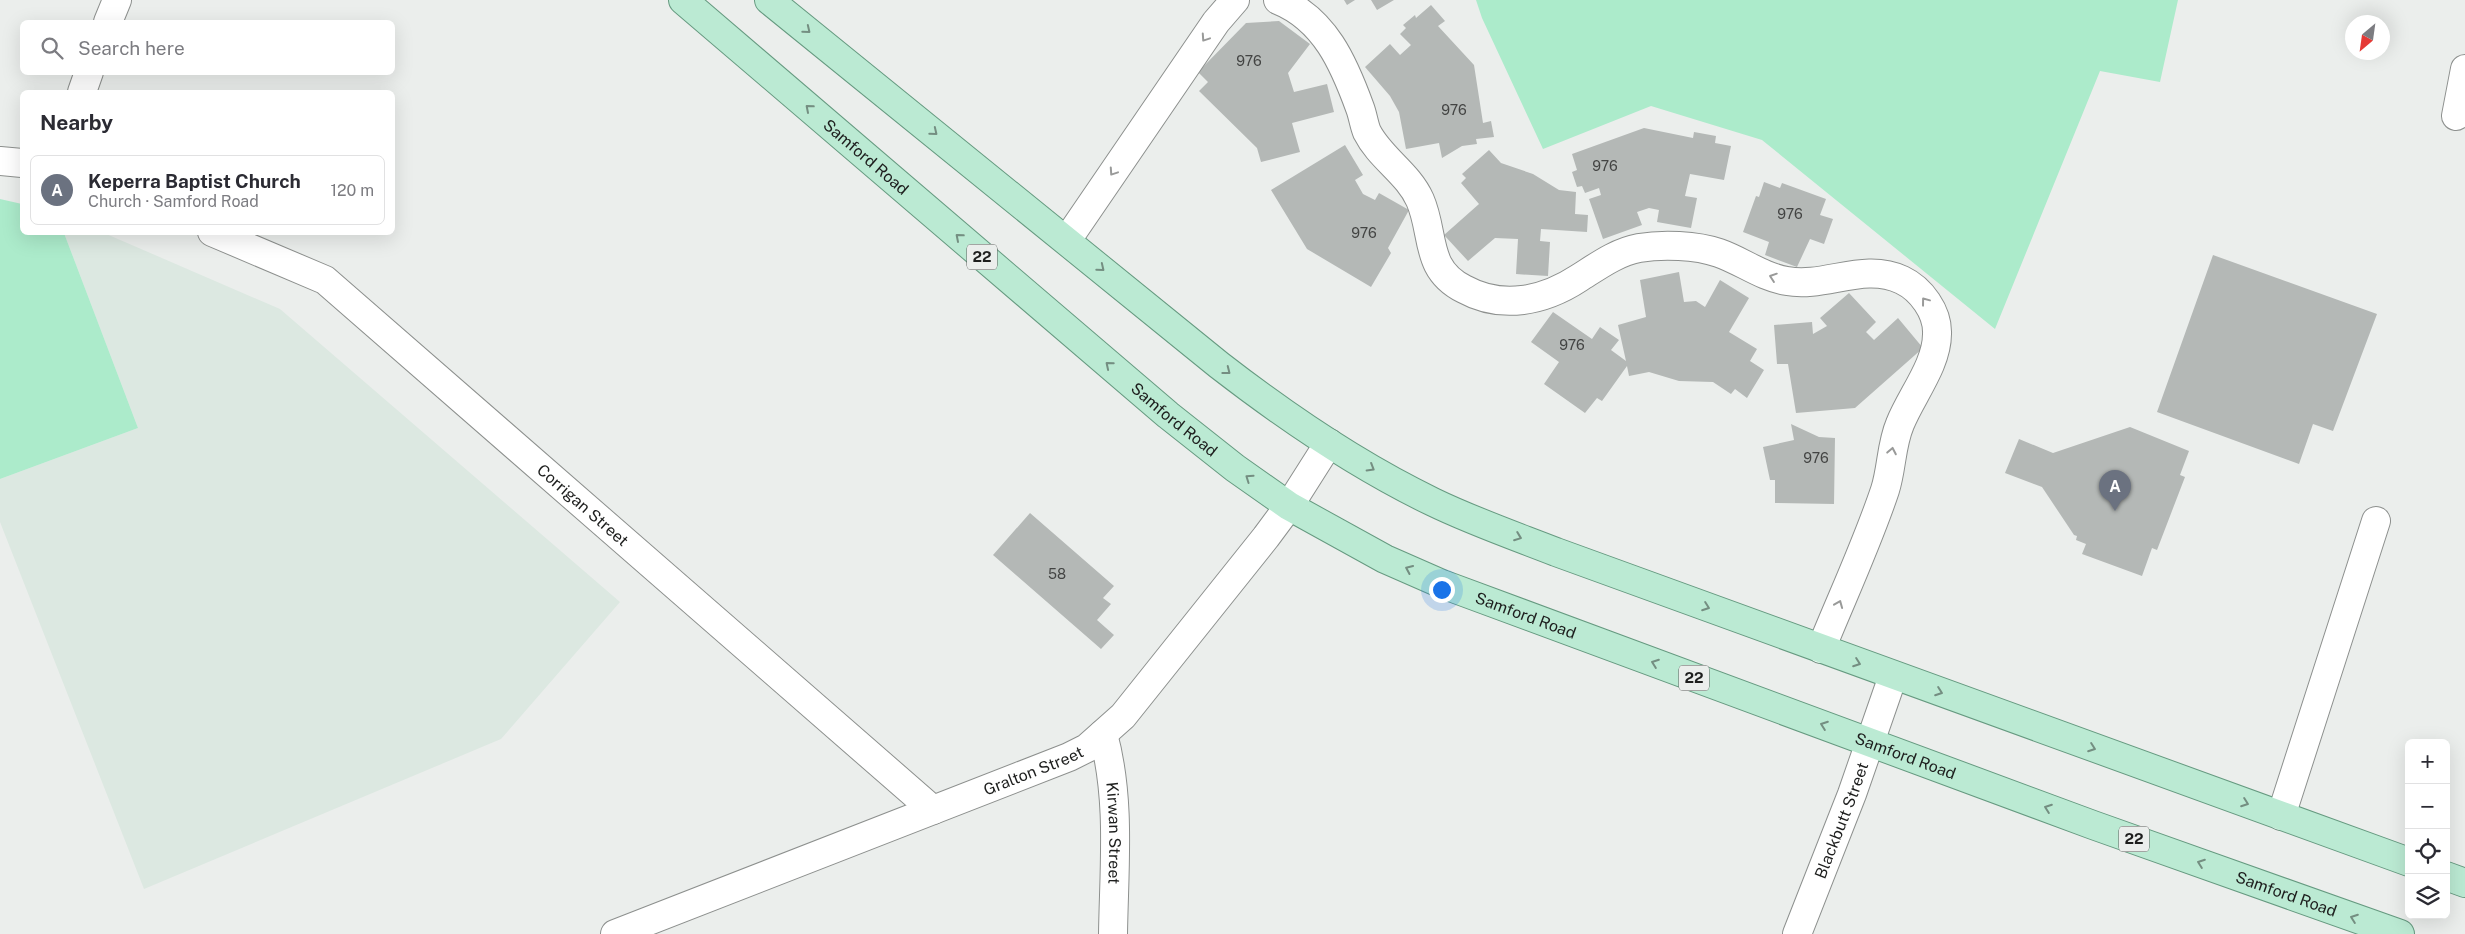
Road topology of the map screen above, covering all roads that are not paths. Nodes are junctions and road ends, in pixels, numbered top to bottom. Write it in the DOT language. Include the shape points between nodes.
graph roads {
  1 [pos="117,0"];
  2 [pos="683,0"];
  3 [pos="769,0"];
  4 [pos="1235,0"];
  5 [pos="1278,0"];
  6 [pos="109,20"];
  7 [pos="2465,68"];
  8 [pos="89,75"];
  9 [pos="83,90"];
  10 [pos="2456,116"];
  11 [pos="0,162"];
  12 [pos="20,163"];
  13 [pos="219,235"];
  14 [pos="1066,240"];
  15 [pos="1329,443"];
  16 [pos="1289,506"];
  17 [pos="2376,521"];
  18 [pos="1821,649"];
  19 [pos="1893,676"];
  20 [pos="1103,734"];
  21 [pos="1870,742"];
  22 [pos="933,810"];
  23 [pos="2281,816"];
  24 [pos="2405,861"];
  25 [pos="2450,877"];
  26 [pos="2465,883"];
  27 [pos="615,934"];
  28 [pos="1113,934"];
  29 [pos="1797,934"];
  30 [pos="2400,934"];
  1 -- 6 [label="street"];
  16 -- 2 [label="main road, Samford Road / 22, one-way" via="1235,468 1138,390"];
  3 -- 14 [label="main road, one-way"];
  4 -- 14 [label="street, one-way" via="1216,22"];
  18 -- 5 [label="street, one-way" via="1886,487 1892,446 1900,424 1932,357 1937,333 1933,311 1920,294 1902,280 1879,273 1806,283 1786,281 1717,252 1671,247 1638,248 1617,256 1553,293 1530,300 1507,302 1481,297 1461,288 1444,275 1433,257 1425,212 1418,196 1367,131 1342,64 1331,44 1308,18"];
  7 -- 10 [label="street"];
  8 -- 9 [label="street"];
  11 -- 12 [label="street"];
  13 -- 22 [label="street, Corrigan Street" via="325,280"];
  14 -- 15 [label="main road, one-way" via="1219,365 1282,413"];
  15 -- 16 [label="street, Gralton Street"];
  15 -- 18 [label="main road, one-way" via="1433,502 1488,526"];
  16 -- 20 [label="street, Gralton Street" via="1158,673"];
  21 -- 16 [label="main road, Samford Road / 22, one-way" via="1442,584 1385,559"];
  17 -- 23 [label="street"];
  18 -- 19 [label="main road, one-way"];
  19 -- 21 [label="street, Blackbutt Street"];
  19 -- 23 [label="main road, one-way"];
  20 -- 22 [label="street, Gralton Street" via="1087,748 1069,757"];
  20 -- 28 [label="street, Kirwan Street" via="1111,762 1114,795"];
  21 -- 29 [label="street, Blackbutt Street"];
  30 -- 21 [label="main road, Samford Road / 22, one-way"];
  22 -- 27 [label="street, Gralton Street"];
  23 -- 24 [label="main road"];
  25 -- 26 [label="main road"];
}
